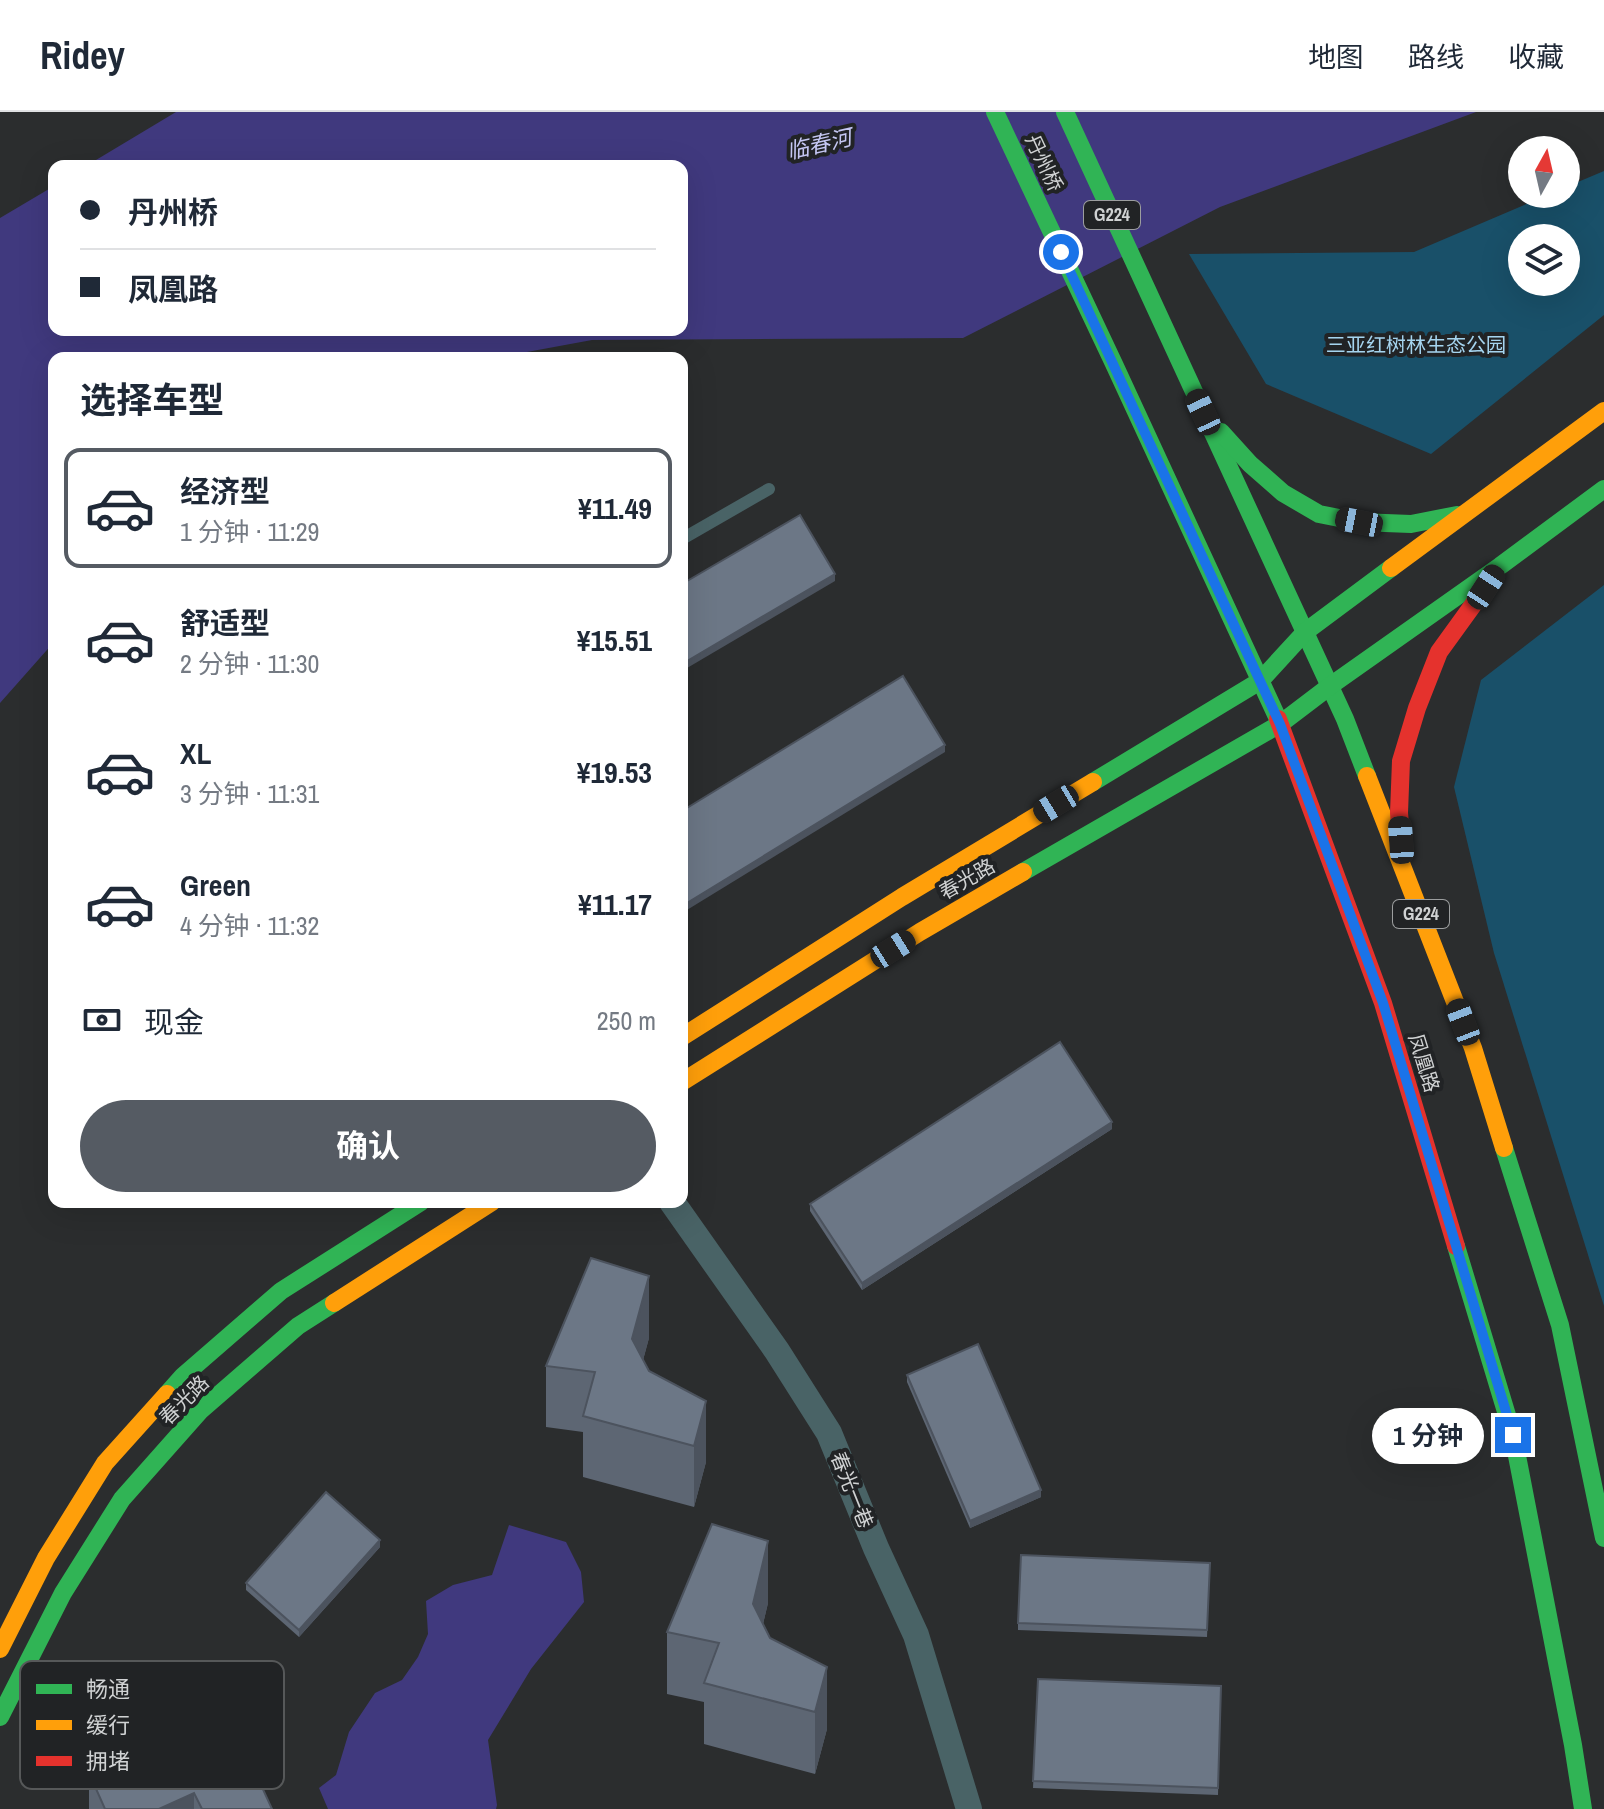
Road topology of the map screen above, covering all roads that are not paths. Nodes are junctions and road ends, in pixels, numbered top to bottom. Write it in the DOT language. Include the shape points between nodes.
graph roads {
  1 [pos="995,112"];
  2 [pos="1065,112"];
  3 [pos="1114,364"];
  4 [pos="1604,411"];
  5 [pos="1203,412"];
  6 [pos="769,489"];
  7 [pos="1604,489"];
  8 [pos="1466,513"];
  9 [pos="688,536"];
  10 [pos="1500,566"];
  11 [pos="1305,632"];
  12 [pos="1260,681"];
  13 [pos="1330,686"];
  14 [pos="1280,724"];
  15 [pos="1403,868"];
  16 [pos="688,1033"];
  17 [pos="688,1078"];
  18 [pos="412,1208"];
  19 [pos="483,1208"];
  20 [pos="676,1208"];
  21 [pos="1604,1538"];
  22 [pos="0,1649"];
  23 [pos="28,1661"];
  24 [pos="20,1678"];
  25 [pos="0,1717"];
  26 [pos="969,1809"];
  27 [pos="1583,1809"];
  1 -- 3 [label="main road, 丹州桥"];
  2 -- 5 [label="main road, 丹州桥 / G224"];
  3 -- 12 [label="main road, 凤凰路"];
  4 -- 8 [label="main road, 春光路"];
  5 -- 8 [label="main road" via="1250,464 1283,493 1319,514 1411,524"];
  5 -- 11 [label="main road, G224"];
  6 -- 9 [label="lane"];
  7 -- 10 [label="main road, 春光路"];
  8 -- 11 [label="main road, 春光路"];
  10 -- 13 [label="main road, 春光路"];
  10 -- 15 [label="main road" via="1439,652 1417,708 1401,761"];
  11 -- 12 [label="main road, 春光路"];
  11 -- 13 [label="main road, G224"];
  12 -- 14 [label="main road, 凤凰路"];
  12 -- 16 [label="main road, 春光路"];
  13 -- 14 [label="main road, 春光路"];
  13 -- 15 [label="main road, G224"];
  14 -- 17 [label="main road, 春光路" via="920,932"];
  14 -- 27 [label="main road, 凤凰路" via="1383,1003 1513,1435"];
  15 -- 21 [label="main road, G224" via="1473,1048 1560,1325"];
  18 -- 22 [label="main road, 春光路" via="281,1291 183,1376 105,1463 46,1558"];
  19 -- 23 [label="main road, 春光路" via="298,1326 200,1411 122,1499 63,1593"];
  20 -- 26 [label="street, 春光一巷" via="829,1433 916,1635"];
  24 -- 25 [label="main road, 春光路"];
}
